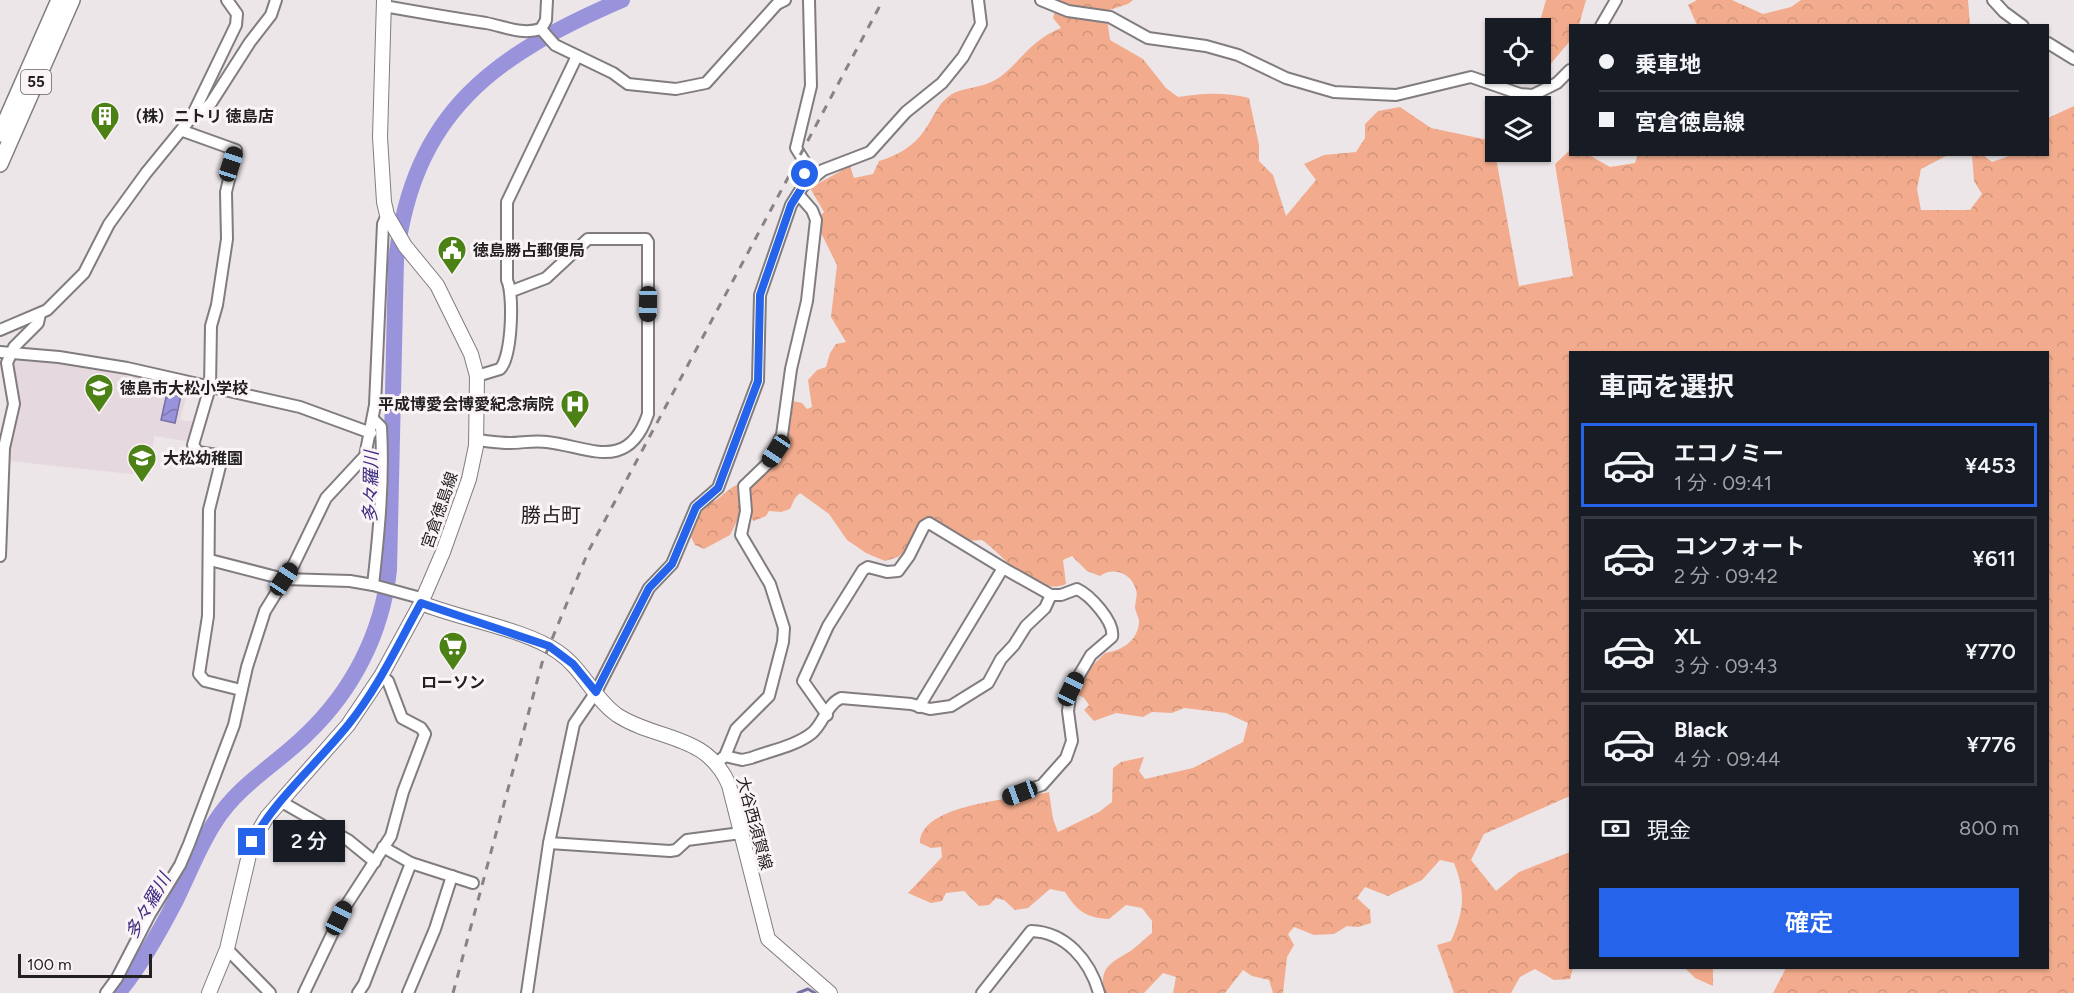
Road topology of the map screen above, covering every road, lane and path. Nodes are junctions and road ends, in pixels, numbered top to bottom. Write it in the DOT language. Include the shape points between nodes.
graph roads {
  1 [pos="59,0"];
  2 [pos="72,0"];
  3 [pos="227,0"];
  4 [pos="276,0"];
  5 [pos="547,0"];
  6 [pos="785,0"];
  7 [pos="809,0"];
  8 [pos="978,0"];
  9 [pos="1041,0"];
  10 [pos="1616,0"];
  11 [pos="1993,0"];
  12 [pos="384,3"];
  13 [pos="1602,24"];
  14 [pos="2020,24"];
  15 [pos="544,34"];
  16 [pos="2049,44"];
  17 [pos="577,56"];
  18 [pos="2074,59"];
  19 [pos="1569,71"];
  20 [pos="195,111"];
  21 [pos="183,130"];
  22 [pos="0,134"];
  23 [pos="0,164"];
  24 [pos="806,164"];
  25 [pos="822,170"];
  26 [pos="800,190"];
  27 [pos="389,219"];
  28 [pos="512,291"];
  29 [pos="40,314"];
  30 [pos="0,330"];
  31 [pos="0,352"];
  32 [pos="12,352"];
  33 [pos="477,376"];
  34 [pos="210,387"];
  35 [pos="373,419"];
  36 [pos="371,433"];
  37 [pos="476,440"];
  38 [pos="0,556"];
  39 [pos="210,560"];
  40 [pos="1003,568"];
  41 [pos="284,579"];
  42 [pos="376,586"];
  43 [pos="1051,595"];
  44 [pos="421,603"];
  45 [pos="381,676"];
  46 [pos="241,690"];
  47 [pos="596,692"];
  48 [pos="919,707"];
  49 [pos="827,715"];
  50 [pos="721,760"];
  51 [pos="1008,797"];
  52 [pos="280,801"];
  53 [pos="741,833"];
  54 [pos="549,843"];
  55 [pos="383,847"];
  56 [pos="375,862"];
  57 [pos="411,863"];
  58 [pos="452,876"];
  59 [pos="473,883"];
  60 [pos="227,950"];
  61 [pos="106,993"];
  62 [pos="209,993"];
  63 [pos="270,993"];
  64 [pos="304,993"];
  65 [pos="358,993"];
  66 [pos="408,993"];
  67 [pos="527,993"];
  68 [pos="830,993"];
  69 [pos="982,993"];
  70 [pos="1099,993"];
  1 -- 22 [label="highway, 55"];
  2 -- 23 [label="highway, 55"];
  3 -- 20 [label="street" via="237,14 236,25"];
  4 -- 20 [label="street" via="271,15 212,103 203,111"];
  5 -- 15 [label="street"];
  6 -- 17 [label="street" via="777,4 706,83 676,89 628,84"];
  7 -- 24 [label="street" via="811,86 796,148"];
  8 -- 25 [label="street" via="981,24 946,78 906,112 870,152"];
  9 -- 19 [label="street" via="1068,11 1110,17 1148,38 1238,55 1286,78 1334,92 1396,95 1471,77 1533,95 1557,83"];
  10 -- 13 [label="street"];
  11 -- 14 [label="street"];
  12 -- 15 [label="street"];
  12 -- 27 [label="main road, 宮倉徳島線" via="380,137"];
  15 -- 17 [label="street"];
  16 -- 18 [label="street"];
  17 -- 28 [label="street" via="507,202 507,280"];
  20 -- 21 [label="street"];
  21 -- 29 [label="street" via="109,224 84,273"];
  21 -- 34 [label="street" via="236,150 226,192 227,239 211,326"];
  24 -- 25 [label="street"];
  24 -- 26 [label="street"];
  25 -- 26 [label="street"];
  26 -- 47 [label="street" via="791,205 760,295 758,381 718,488 696,507 672,564 649,588"];
  26 -- 50 [label="street" via="816,220 807,301 790,375 782,435 768,463 744,486 746,511 741,526 746,543 770,584 784,628 783,642 769,696 736,729"];
  27 -- 33 [label="main road, 宮倉徳島線" via="437,285 471,354"];
  27 -- 35 [label="street" via="383,224"];
  28 -- 33 [label="street" via="505,364"];
  28 -- 37 [label="street" via="546,278 588,239 646,238 648,414 630,443 615,451 601,453 548,442"];
  29 -- 30 [label="street"];
  29 -- 32 [label="street" via="38,322"];
  31 -- 32 [label="street"];
  32 -- 34 [label="street" via="127,368"];
  32 -- 38 [label="street" via="7,370 14,404 4,448"];
  33 -- 37 [label="main road, 宮倉徳島線"];
  34 -- 36 [label="street" via="300,407"];
  34 -- 39 [label="street" via="193,445 198,452 217,455 221,462 209,510"];
  35 -- 36 [label="street"];
  35 -- 42 [label="street" via="381,427 382,453"];
  36 -- 41 [label="street" via="365,456 326,498"];
  37 -- 44 [label="main road, 宮倉徳島線" via="469,479"];
  39 -- 41 [label="street"];
  39 -- 46 [label="street" via="206,642 199,674 206,681"];
  40 -- 43 [label="street"];
  40 -- 48 [label="street"];
  40 -- 49 [label="street" via="929,523 898,571 868,567 863,570 828,626 803,681"];
  41 -- 42 [label="street"];
  41 -- 46 [label="street" via="265,611"];
  42 -- 44 [label="street" via="417,597"];
  43 -- 48 [label="street" via="1045,608 1001,659 988,683 946,708"];
  43 -- 51 [label="street" via="1081,591 1110,623 1113,632 1083,665 1071,689 1068,711 1072,741 1066,758 1042,785"];
  44 -- 45 [label="main road, 宮倉徳島線"];
  44 -- 47 [label="main road, 大谷西須賀線" via="549,646 573,664"];
  45 -- 52 [label="main road, 宮倉徳島線" via="348,725"];
  45 -- 55 [label="street" via="388,681 402,717 421,728 424,735 392,836"];
  46 -- 61 [label="street" via="234,725 180,865"];
  47 -- 50 [label="main road, 大谷西須賀線" via="617,715"];
  47 -- 54 [label="street" via="574,724"];
  48 -- 49 [label="street" via="841,698 832,704"];
  49 -- 50 [label="street" via="823,723 801,739 751,758"];
  50 -- 53 [label="main road, 大谷西須賀線"];
  52 -- 56 [label="street" via="348,840"];
  52 -- 60 [label="main road, 宮倉徳島線" via="252,842"];
  53 -- 54 [label="street" via="687,840 670,851"];
  53 -- 68 [label="main road, 大谷西須賀線" via="768,939"];
  54 -- 67 [label="street"];
  55 -- 56 [label="street"];
  55 -- 57 [label="street"];
  56 -- 64 [label="street" via="345,907"];
  57 -- 58 [label="street"];
  57 -- 65 [label="street"];
  58 -- 59 [label="street"];
  58 -- 66 [label="street"];
  60 -- 62 [label="main road, 宮倉徳島線"];
  60 -- 63 [label="street"];
  69 -- 70 [label="street" via="1031,931 1043,932 1075,949 1096,981"];
}
